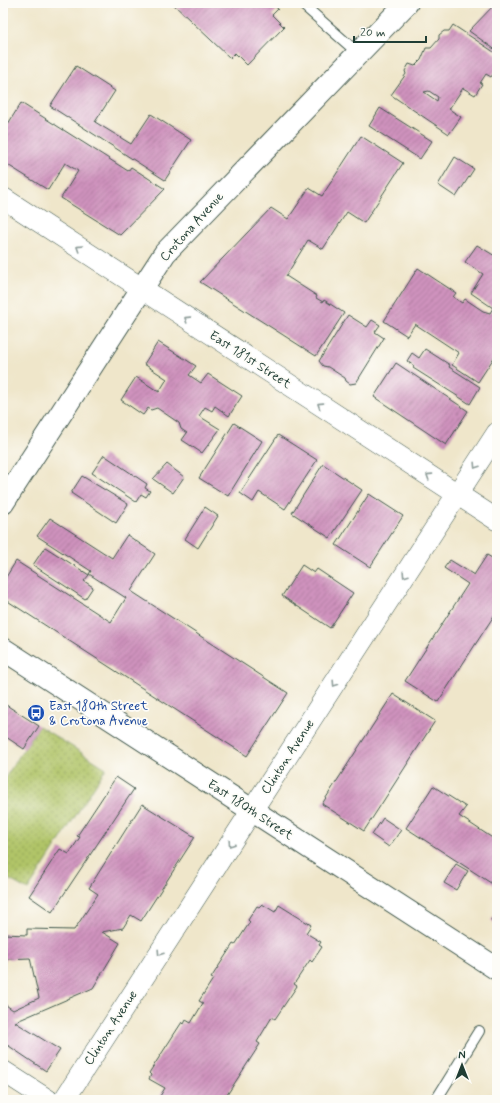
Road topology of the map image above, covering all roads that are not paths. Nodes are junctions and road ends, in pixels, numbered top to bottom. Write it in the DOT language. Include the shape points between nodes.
graph roads {
  1 [pos="301,3"];
  2 [pos="407,3"];
  3 [pos="358,54"];
  4 [pos="3,198"];
  5 [pos="142,290"];
  6 [pos="497,433"];
  7 [pos="457,494"];
  8 [pos="3,503"];
  9 [pos="497,520"];
  10 [pos="3,649"];
  11 [pos="252,811"];
  12 [pos="497,969"];
  13 [pos="479,1031"];
  14 [pos="3,1071"];
  15 [pos="48,1100"];
  16 [pos="64,1100"];
  17 [pos="436,1100"];
  1 -- 3 [label="lane"];
  2 -- 3 [label="street, Crotona Avenue"];
  3 -- 5 [label="street, Crotona Avenue" via="165,253"];
  5 -- 4 [label="street, East 181st Street, one-way"];
  7 -- 5 [label="street, East 181st Street, one-way"];
  5 -- 8 [label="street, Crotona Avenue"];
  6 -- 7 [label="street, Clinton Avenue, one-way"];
  7 -- 9 [label="street, East 181st Street"];
  7 -- 11 [label="street, Clinton Avenue, one-way"];
  10 -- 11 [label="street, East 180th Street"];
  11 -- 12 [label="street, East 180th Street"];
  11 -- 16 [label="street, Clinton Avenue, one-way"];
  13 -- 17 [label="lane"];
  14 -- 15 [label="street"];
}
